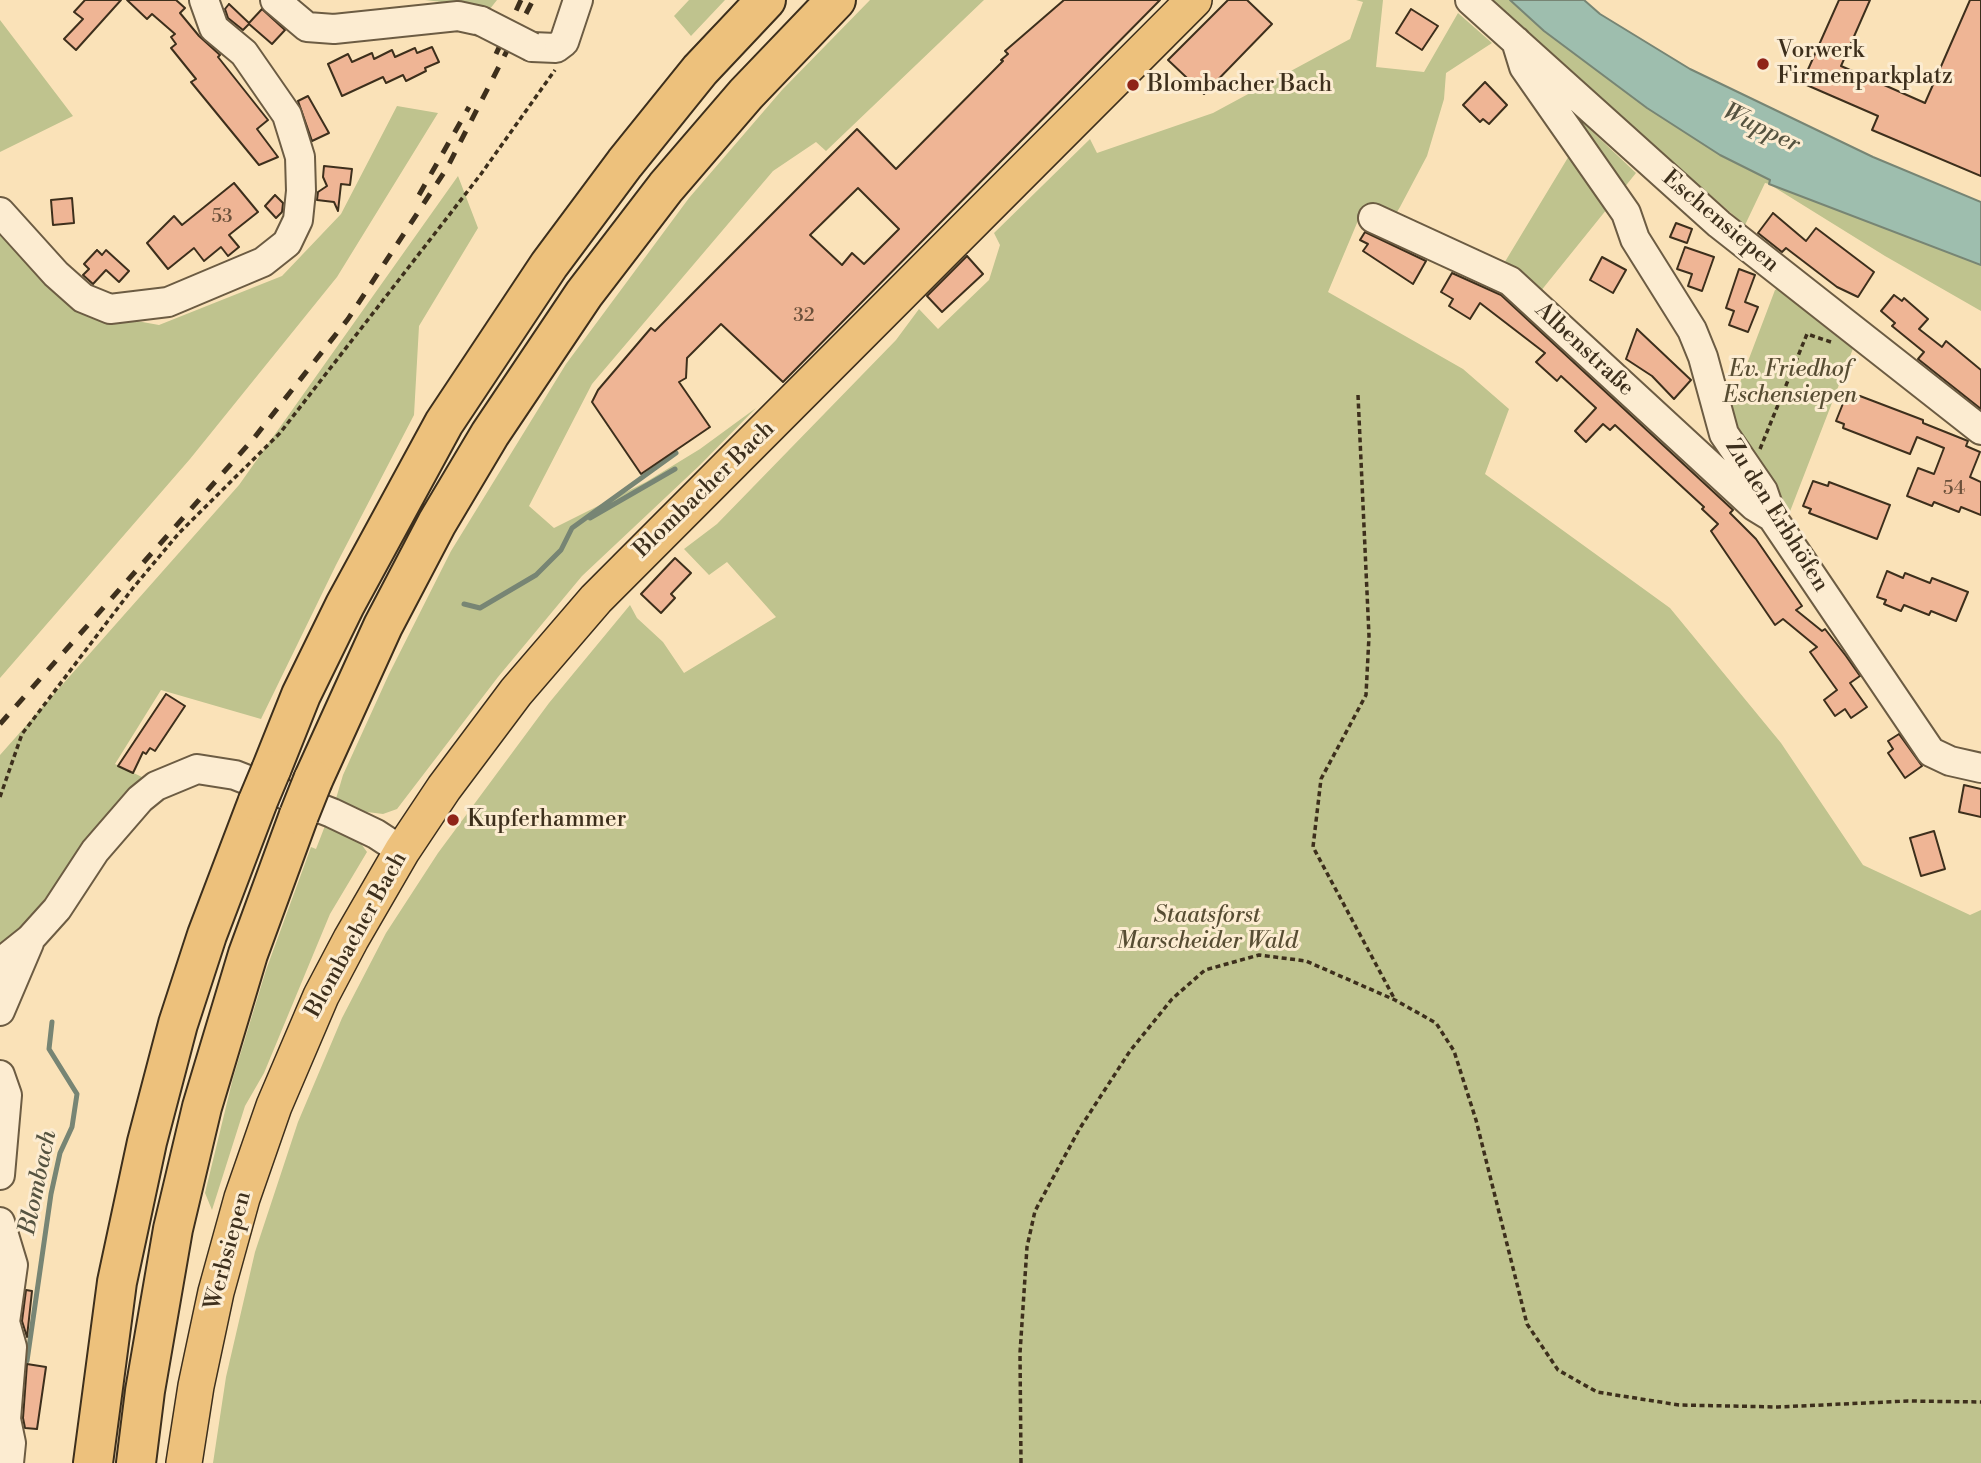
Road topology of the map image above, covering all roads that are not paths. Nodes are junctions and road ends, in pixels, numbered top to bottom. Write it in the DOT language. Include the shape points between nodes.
graph roads {
  1 [pos="204,0"];
  2 [pos="275,0"];
  3 [pos="578,0"];
  4 [pos="766,0"];
  5 [pos="836,0"];
  6 [pos="1194,0"];
  7 [pos="1470,0"];
  8 [pos="1516,41"];
  9 [pos="0,212"];
  10 [pos="1373,218"];
  11 [pos="1981,430"];
  12 [pos="1772,517"];
  13 [pos="1981,768"];
  14 [pos="402,851"];
  15 [pos="30,939"];
  16 [pos="0,963"];
  17 [pos="0,1011"];
  18 [pos="299,1045"];
  19 [pos="0,1075"];
  20 [pos="0,1175"];
  21 [pos="0,1222"];
  22 [pos="9,1463"];
  23 [pos="93,1463"];
  24 [pos="136,1463"];
  25 [pos="184,1463"];
  1 -- 9 [label="street" via="214,28 244,53 287,115 300,157 300,191 298,220 287,243 264,262 168,302 110,309 83,298 55,274"];
  2 -- 3 [label="street, bridge" via="307,27 334,29 458,16 544,48 564,42"];
  4 -- 23 [label="highway" via="700,71 549,265 444,423 301,695 207,935 178,1024 117,1282"];
  5 -- 24 [label="highway, bridge" via="666,187 584,294 489,434 383,626 299,815 252,943 202,1107 173,1229"];
  6 -- 14 [label="main road, Blombacher Bach" via="596,599 478,740"];
  7 -- 8 [label="street, Eschensiepen"];
  8 -- 11 [label="street, Eschensiepen" via="1719,224"];
  8 -- 12 [label="street, Zu den Erbhöfen" via="1524,67 1626,213 1635,240 1692,330 1724,434 1763,491"];
  10 -- 12 [label="street, Albenstraße" via="1510,281 1754,506"];
  12 -- 13 [label="street, Zu den Erbhöfen" via="1931,752"];
  14 -- 15 [label="street" via="332,813 235,775 197,769 156,786 140,799 94,851 57,909"];
  14 -- 18 [label="main road, Blombacher Bach" via="351,939"];
  15 -- 16 [label="street"];
  15 -- 17 [label="street"];
  18 -- 25 [label="main road, Werbsiepen" via="257,1150 232,1231 202,1354"];
  19 -- 20 [label="street" via="7,1095"];
  21 -- 22 [label="street" via="13,1265 5,1322 12,1347 6,1419"];
}
